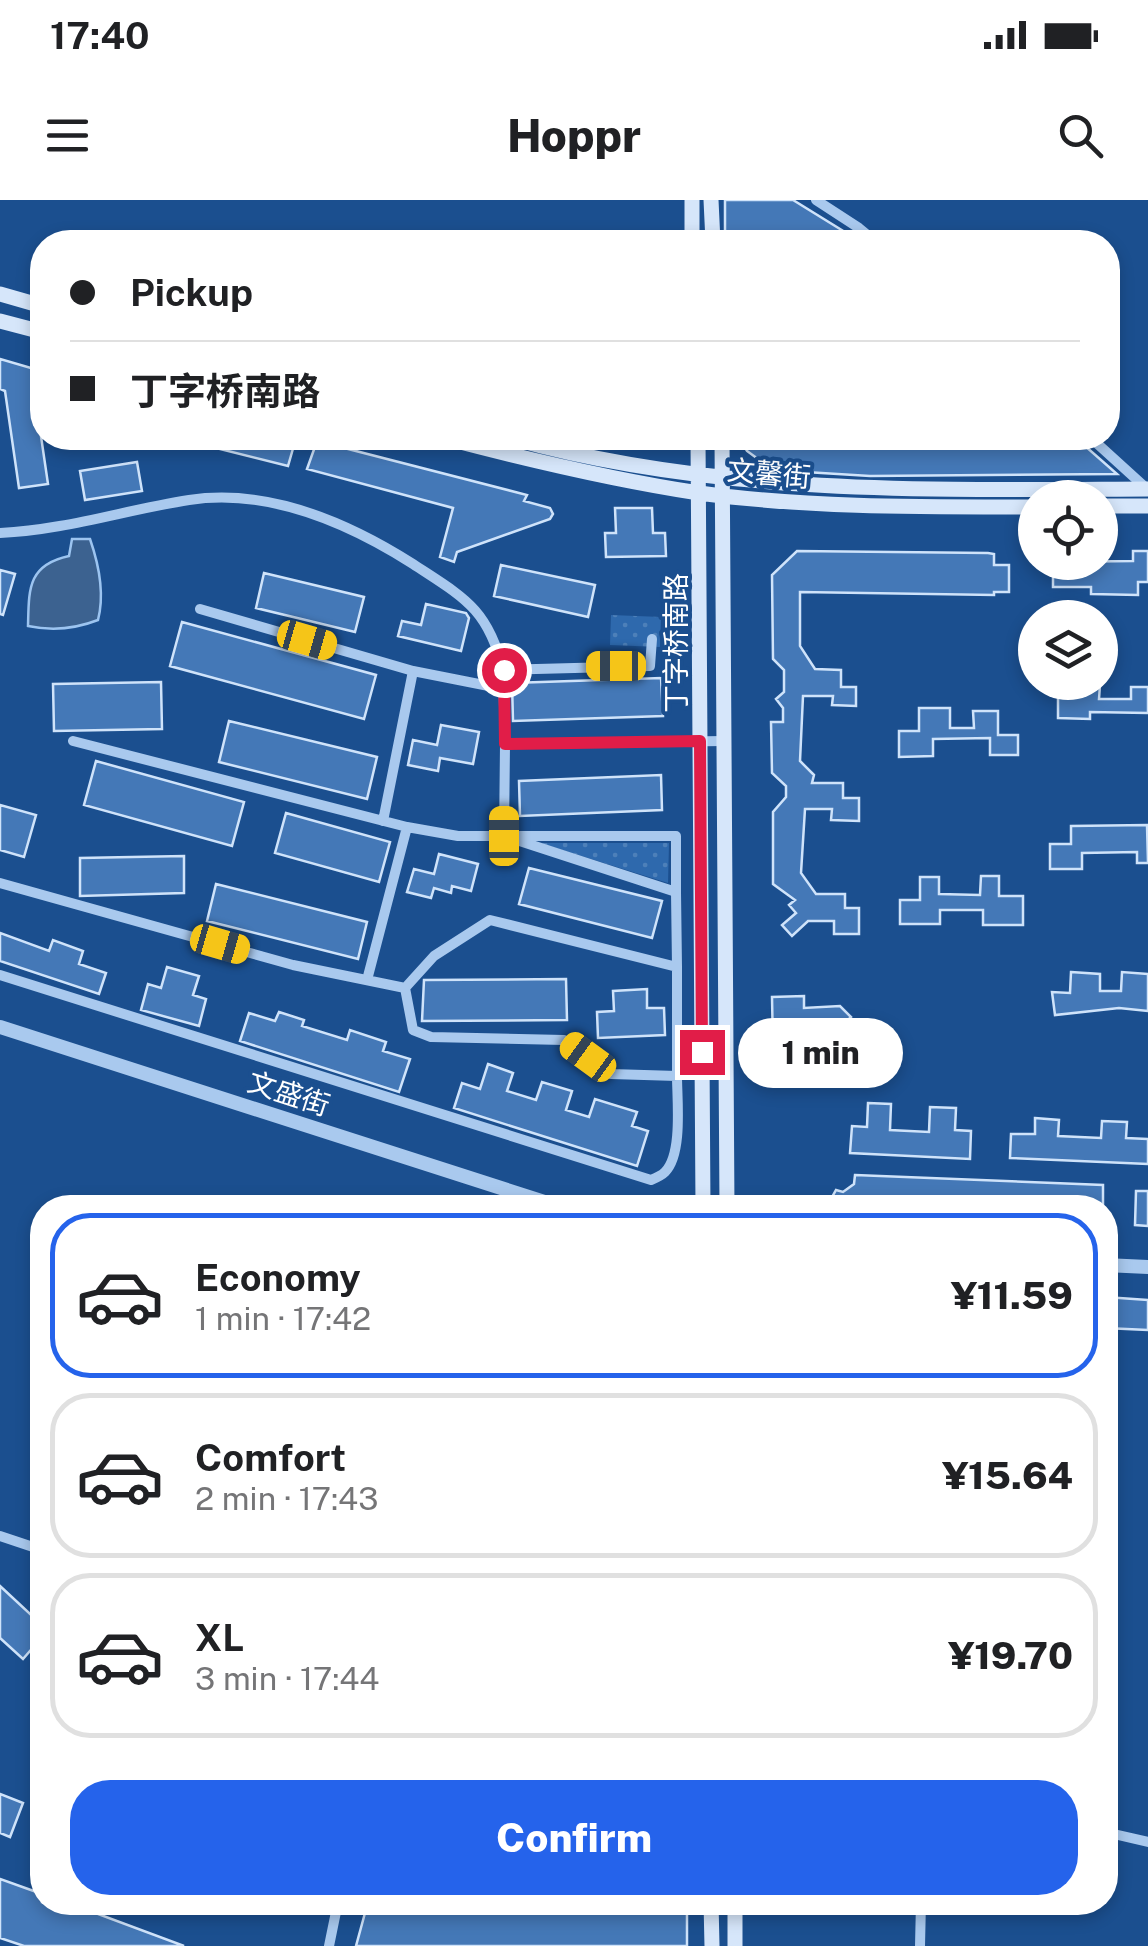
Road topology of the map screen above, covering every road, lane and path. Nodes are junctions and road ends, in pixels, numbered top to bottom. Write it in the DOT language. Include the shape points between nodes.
graph roads {
  1 [pos="692,200"];
  2 [pos="711,200"];
  3 [pos="816,200"];
  4 [pos="692,230"];
  5 [pos="712,230"];
  6 [pos="861,230"];
  7 [pos="0,294"];
  8 [pos="30,303"];
  9 [pos="0,321"];
  10 [pos="30,329"];
  11 [pos="494,450"];
  12 [pos="572,450"];
  13 [pos="698,450"];
  14 [pos="723,450"];
  15 [pos="1104,450"];
  16 [pos="699,475"];
  17 [pos="724,478"];
  18 [pos="1148,489"];
  19 [pos="700,493"];
  20 [pos="724,495"];
  21 [pos="1018,506"];
  22 [pos="1118,506"];
  23 [pos="1148,506"];
  24 [pos="0,533"];
  25 [pos="200,609"];
  26 [pos="652,640"];
  27 [pos="504,670"];
  28 [pos="414,671"];
  29 [pos="504,689"];
  30 [pos="73,741"];
  31 [pos="700,741"];
  32 [pos="724,741"];
  33 [pos="505,744"];
  34 [pos="383,821"];
  35 [pos="407,827"];
  36 [pos="504,836"];
  37 [pos="0,883"];
  38 [pos="676,892"];
  39 [pos="677,967"];
  40 [pos="0,975"];
  41 [pos="367,980"];
  42 [pos="406,988"];
  43 [pos="0,1027"];
  44 [pos="677,1076"];
  45 [pos="503,1195"];
  46 [pos="702,1195"];
  47 [pos="727,1195"];
  48 [pos="1118,1265"];
  49 [pos="1148,1267"];
  50 [pos="0,1536"];
  51 [pos="30,1546"];
  52 [pos="1118,1835"];
  53 [pos="1148,1842"];
  54 [pos="335,1915"];
  55 [pos="711,1915"];
  56 [pos="735,1915"];
  57 [pos="921,1915"];
  58 [pos="329,1946"];
  59 [pos="712,1946"];
  60 [pos="736,1946"];
  61 [pos="920,1946"];
  1 -- 4 [label="main road"];
  2 -- 5 [label="main road"];
  3 -- 6 [label="street"];
  7 -- 8 [label="main road"];
  9 -- 10 [label="main road"];
  11 -- 19 [label="main road, 文馨街"];
  12 -- 16 [label="main road, 文馨街"];
  13 -- 16 [label="main road, 丁字桥南路"];
  14 -- 17 [label="main road, 丁字桥南路"];
  15 -- 18 [label="street"];
  16 -- 17 [label="main road, 文馨街"];
  16 -- 19 [label="main road, 丁字桥南路"];
  17 -- 18 [label="main road, 文馨街" via="873,490"];
  17 -- 20 [label="main road, 丁字桥南路"];
  19 -- 20 [label="main road, 文馨街"];
  19 -- 31 [label="main road, 丁字桥南路"];
  20 -- 21 [label="main road, 文馨街" via="857,505"];
  20 -- 32 [label="main road, 丁字桥南路"];
  22 -- 23 [label="main road"];
  24 -- 27 [label="street" via="42,531 192,500 240,498 300,509 354,530 476,608 495,636"];
  25 -- 28 [label="street"];
  26 -- 27 [label="street" via="650,666"];
  27 -- 29 [label="street"];
  28 -- 29 [label="street"];
  28 -- 34 [label="street"];
  29 -- 33 [label="street"];
  30 -- 34 [label="street"];
  31 -- 32 [label="street"];
  31 -- 33 [label="street"];
  31 -- 46 [label="main road, 丁字桥南路"];
  32 -- 47 [label="main road, 丁字桥南路"];
  33 -- 36 [label="street"];
  34 -- 35 [label="street"];
  35 -- 36 [label="street"];
  35 -- 41 [label="street"];
  36 -- 38 [label="street"];
  36 -- 38 [label="street" via="676,836"];
  37 -- 41 [label="street"];
  38 -- 39 [label="street"];
  39 -- 42 [label="street" via="490,920 434,956"];
  39 -- 44 [label="street"];
  40 -- 44 [label="street" via="651,1180 666,1172 672,1158"];
  41 -- 42 [label="street"];
  42 -- 44 [label="street" via="413,1030 564,1040 611,1074"];
  43 -- 45 [label="street, 文盛街"];
  48 -- 49 [label="street"];
  50 -- 51 [label="street"];
  52 -- 53 [label="street"];
  54 -- 58 [label="street"];
  55 -- 59 [label="main road"];
  56 -- 60 [label="main road"];
  57 -- 61 [label="street"];
}
